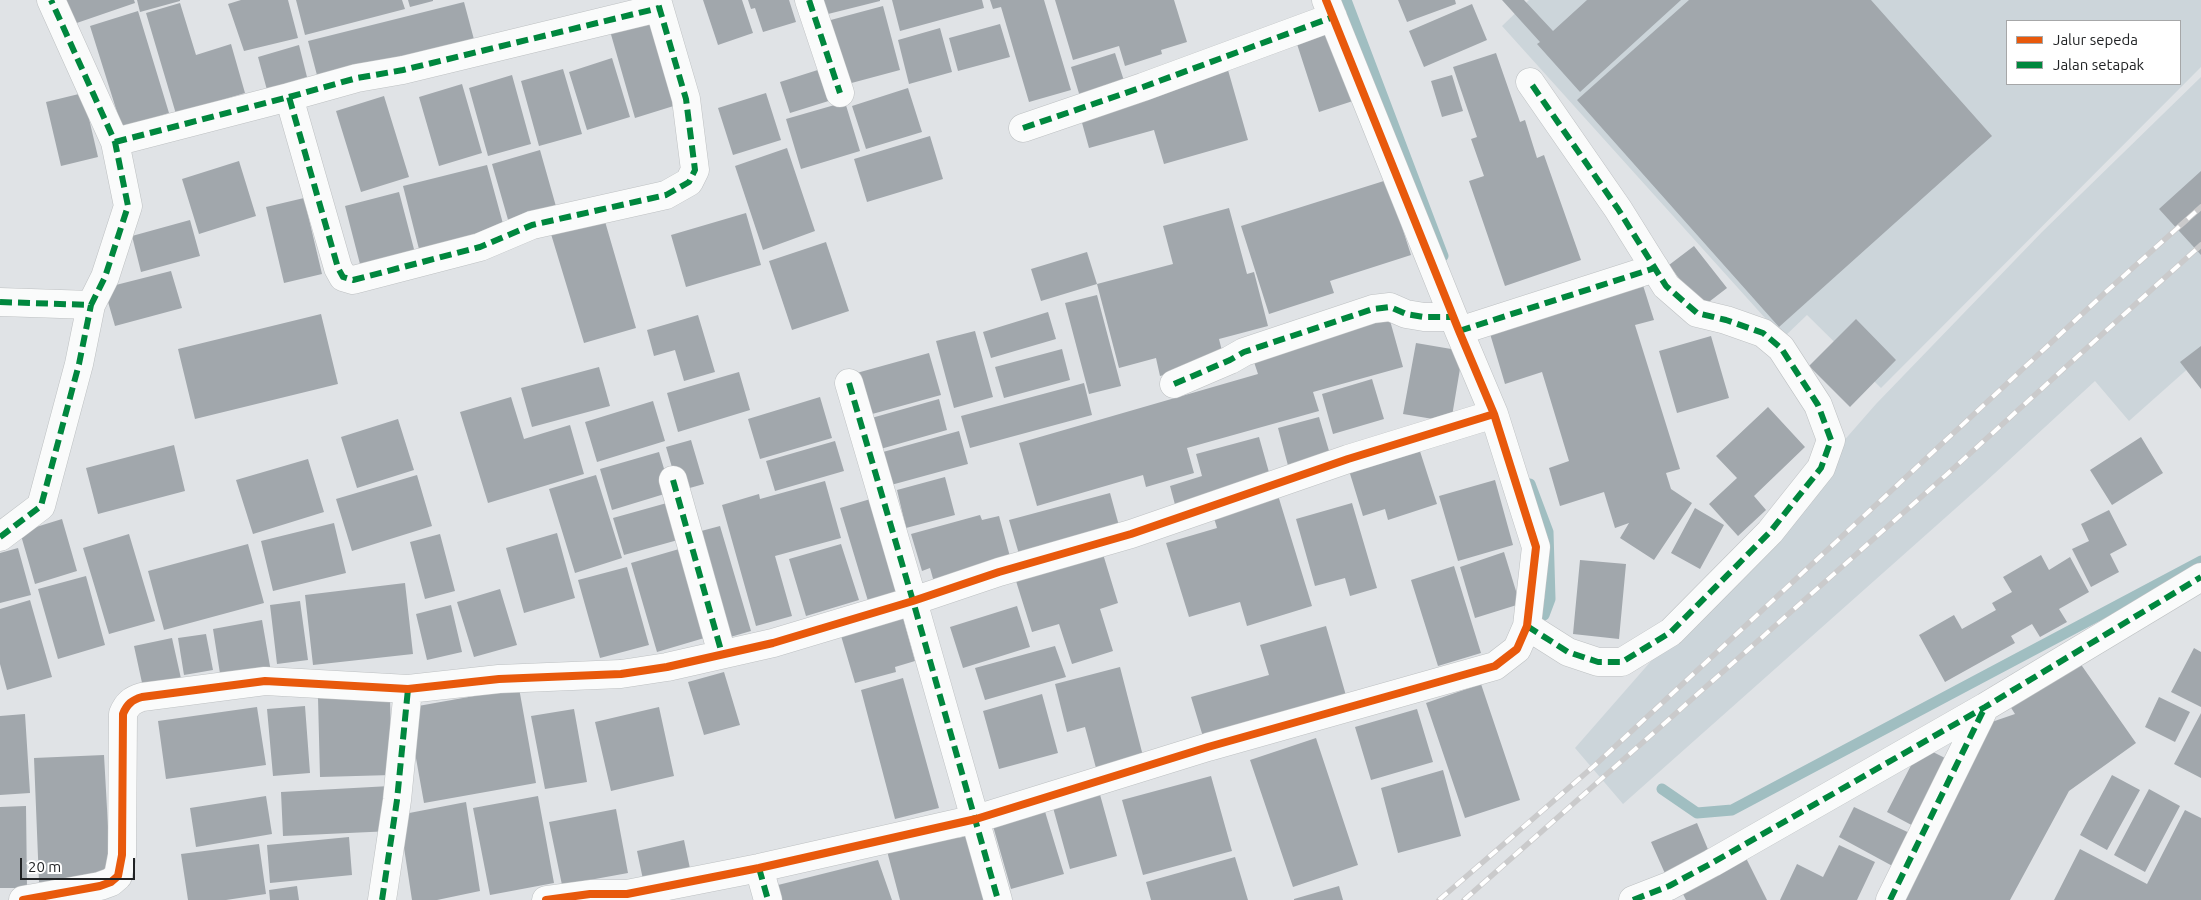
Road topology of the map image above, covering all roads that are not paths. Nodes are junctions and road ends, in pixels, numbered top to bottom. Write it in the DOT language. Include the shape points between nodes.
graph roads {
  1 [pos="51,0"];
  2 [pos="809,0"];
  3 [pos="658,4"];
  4 [pos="1330,9"];
  5 [pos="1530,82"];
  6 [pos="840,93"];
  7 [pos="289,97"];
  8 [pos="1023,128"];
  9 [pos="114,142"];
  10 [pos="1655,268"];
  11 [pos="0,302"];
  12 [pos="91,306"];
  13 [pos="1464,325"];
  14 [pos="849,383"];
  15 [pos="1174,384"];
  16 [pos="1494,414"];
  17 [pos="673,480"];
  18 [pos="0,537"];
  19 [pos="2201,578"];
  20 [pos="913,601"];
  21 [pos="1528,626"];
  22 [pos="722,654"];
  23 [pos="408,689"];
  24 [pos="1985,707"];
  25 [pos="976,819"];
  26 [pos="759,868"];
  27 [pos="23,900"];
  28 [pos="382,900"];
  29 [pos="546,900"];
  30 [pos="768,900"];
  31 [pos="998,900"];
  32 [pos="1632,900"];
  33 [pos="1890,900"];
  1 -- 9 [label="street"];
  2 -- 6 [label="street"];
  3 -- 7 [label="street"];
  3 -- 7 [label="street" via="686,99 695,157 695,170 689,182 666,195 532,225 480,247 353,280 343,277 338,268"];
  4 -- 8 [label="street" via="1143,87"];
  4 -- 13 [label="street"];
  5 -- 10 [label="street"];
  7 -- 9 [label="street"];
  9 -- 12 [label="street" via="128,206 107,270"];
  10 -- 13 [label="street"];
  10 -- 21 [label="street" via="1666,286 1696,313 1763,333 1781,348 1818,405 1831,440 1821,468 1770,532 1671,632 1622,662 1598,662 1568,652"];
  11 -- 12 [label="street"];
  12 -- 18 [label="street" via="41,506"];
  13 -- 15 [label="street" via="1406,314 1390,307 1373,309 1244,352"];
  13 -- 16 [label="street"];
  14 -- 20 [label="street"];
  16 -- 20 [label="street" via="1348,459 1132,534 999,572"];
  16 -- 21 [label="street" via="1536,547"];
  17 -- 22 [label="street"];
  19 -- 24 [label="street"];
  20 -- 22 [label="street" via="773,643"];
  20 -- 25 [label="street"];
  21 -- 25 [label="street" via="1517,649 1495,666 1208,747"];
  22 -- 23 [label="street" via="621,674 499,679"];
  23 -- 27 [label="street" via="265,680 132,700 123,714 122,855 118,876 100,886"];
  23 -- 28 [label="street" via="397,800"];
  24 -- 32 [label="street" via="1712,863"];
  24 -- 33 [label="street"];
  25 -- 26 [label="street"];
  25 -- 31 [label="street"];
  26 -- 29 [label="street" via="627,894 590,894"];
  26 -- 30 [label="street"];
}
